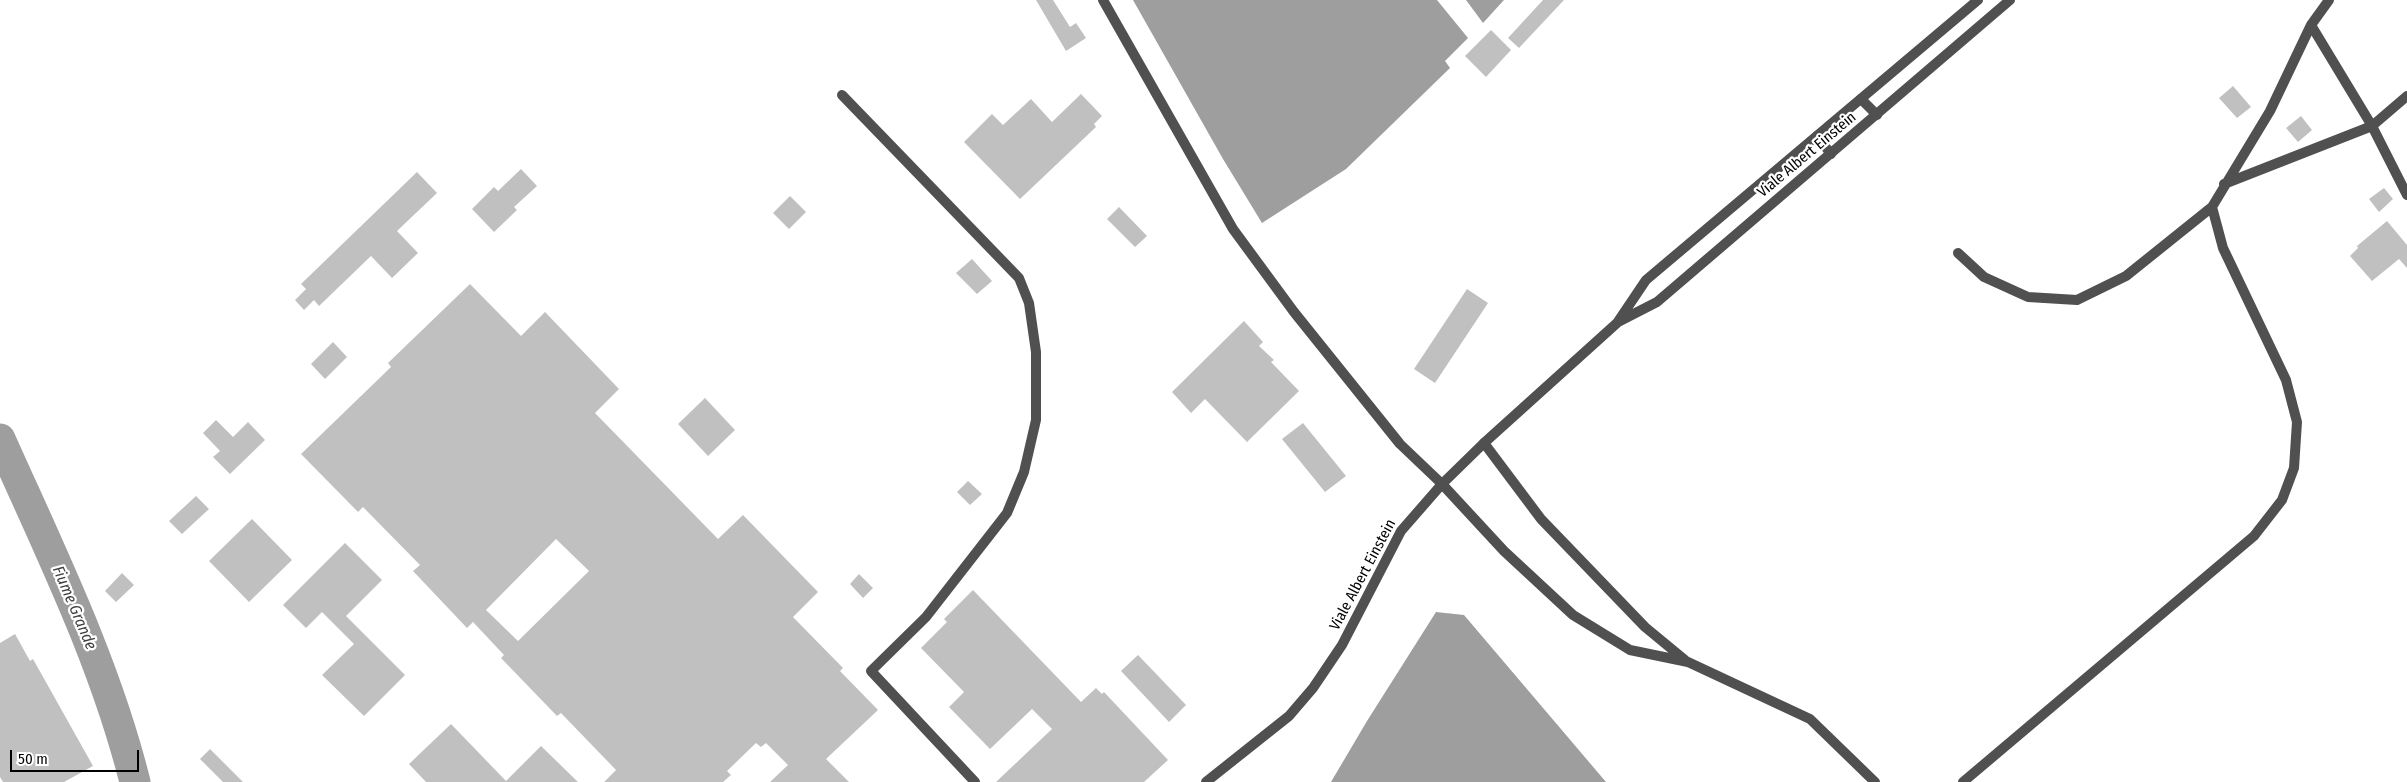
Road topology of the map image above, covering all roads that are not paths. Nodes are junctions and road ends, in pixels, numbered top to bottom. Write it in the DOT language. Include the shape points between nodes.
graph roads {
  1 [pos="1103,0"];
  2 [pos="1978,0"];
  3 [pos="2329,0"];
  4 [pos="2008,2"];
  5 [pos="2311,25"];
  6 [pos="842,95"];
  7 [pos="2407,96"];
  8 [pos="1861,99"];
  9 [pos="1877,115"];
  10 [pos="2372,126"];
  11 [pos="1817,136"];
  12 [pos="1831,154"];
  13 [pos="2224,184"];
  14 [pos="2407,195"];
  15 [pos="2212,207"];
  16 [pos="1958,253"];
  17 [pos="1617,323"];
  18 [pos="1484,443"];
  19 [pos="1442,484"];
  20 [pos="1688,662"];
  21 [pos="975,782"];
  22 [pos="1206,782"];
  23 [pos="1875,782"];
  24 [pos="1963,782"];
  1 -- 19 [label="street" via="1234,229 1294,312 1400,444"];
  2 -- 8 [label="street, Viale Albert Einstein"];
  3 -- 5 [label="street"];
  4 -- 9 [label="street, Viale Albert Einstein"];
  5 -- 10 [label="street"];
  5 -- 13 [label="street" via="2270,111"];
  6 -- 21 [label="street" via="1019,278 1029,303 1036,352 1036,420 1024,472 1007,513 926,618 871,671"];
  7 -- 10 [label="street"];
  8 -- 9 [label="street"];
  8 -- 11 [label="street, Viale Albert Einstein"];
  9 -- 12 [label="street, Viale Albert Einstein"];
  10 -- 13 [label="street"];
  10 -- 14 [label="street"];
  11 -- 12 [label="street"];
  11 -- 17 [label="street, Viale Albert Einstein" via="1646,280"];
  12 -- 17 [label="street, Viale Albert Einstein" via="1657,302"];
  13 -- 15 [label="street"];
  15 -- 16 [label="street" via="2126,276 2077,300 2028,298 1984,277"];
  15 -- 24 [label="street" via="2223,248 2286,380 2297,422 2294,468 2282,500 2254,536"];
  17 -- 18 [label="street, Viale Albert Einstein"];
  18 -- 19 [label="street, Viale Albert Einstein"];
  18 -- 20 [label="street" via="1541,519 1645,627"];
  19 -- 20 [label="street" via="1504,551 1573,615 1630,650"];
  19 -- 22 [label="street, Viale Albert Einstein" via="1401,530 1342,645 1313,688 1289,716"];
  20 -- 23 [label="street" via="1810,719"];
}
